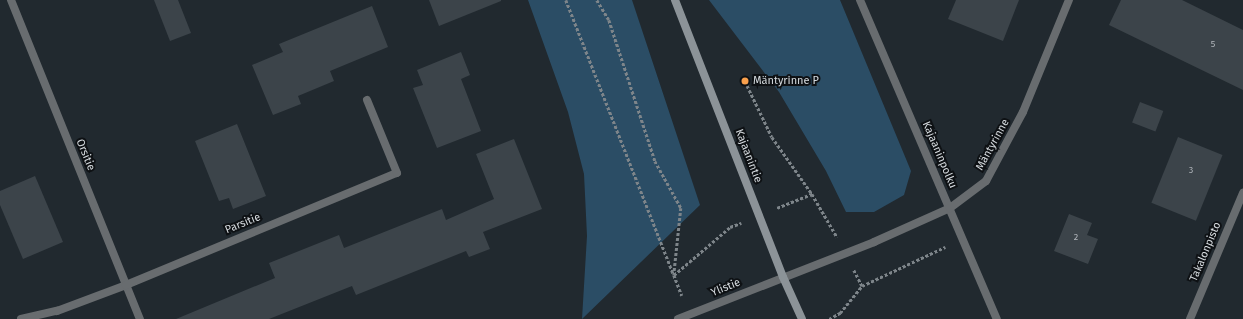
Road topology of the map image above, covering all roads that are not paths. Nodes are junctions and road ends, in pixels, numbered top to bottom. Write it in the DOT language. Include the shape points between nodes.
graph roads {
  1 [pos="11,0"];
  2 [pos="675,0"];
  3 [pos="860,0"];
  4 [pos="1069,0"];
  5 [pos="367,100"];
  6 [pos="1243,193"];
  7 [pos="950,208"];
  8 [pos="783,277"];
  9 [pos="126,285"];
  10 [pos="22,319"];
  11 [pos="140,319"];
  12 [pos="678,319"];
  13 [pos="802,319"];
  14 [pos="997,319"];
  15 [pos="1190,319"];
  1 -- 9 [label="street, Orsitie"];
  2 -- 8 [label="main road, Kajaanintie"];
  3 -- 7 [label="street, Kajaaninpolku"];
  4 -- 7 [label="street, Mäntyrinne" via="1023,112 986,181"];
  5 -- 9 [label="street, Parsitie" via="397,173"];
  6 -- 15 [label="street, Takalonpisto"];
  7 -- 8 [label="street, Mäntyrinne"];
  7 -- 14 [label="street, Kajaaninpolku"];
  8 -- 12 [label="street, Ylistie"];
  8 -- 13 [label="main road, Kajaanintie"];
  9 -- 10 [label="street, Parsitie" via="57,311"];
  9 -- 11 [label="street, Orsitie"];
}
